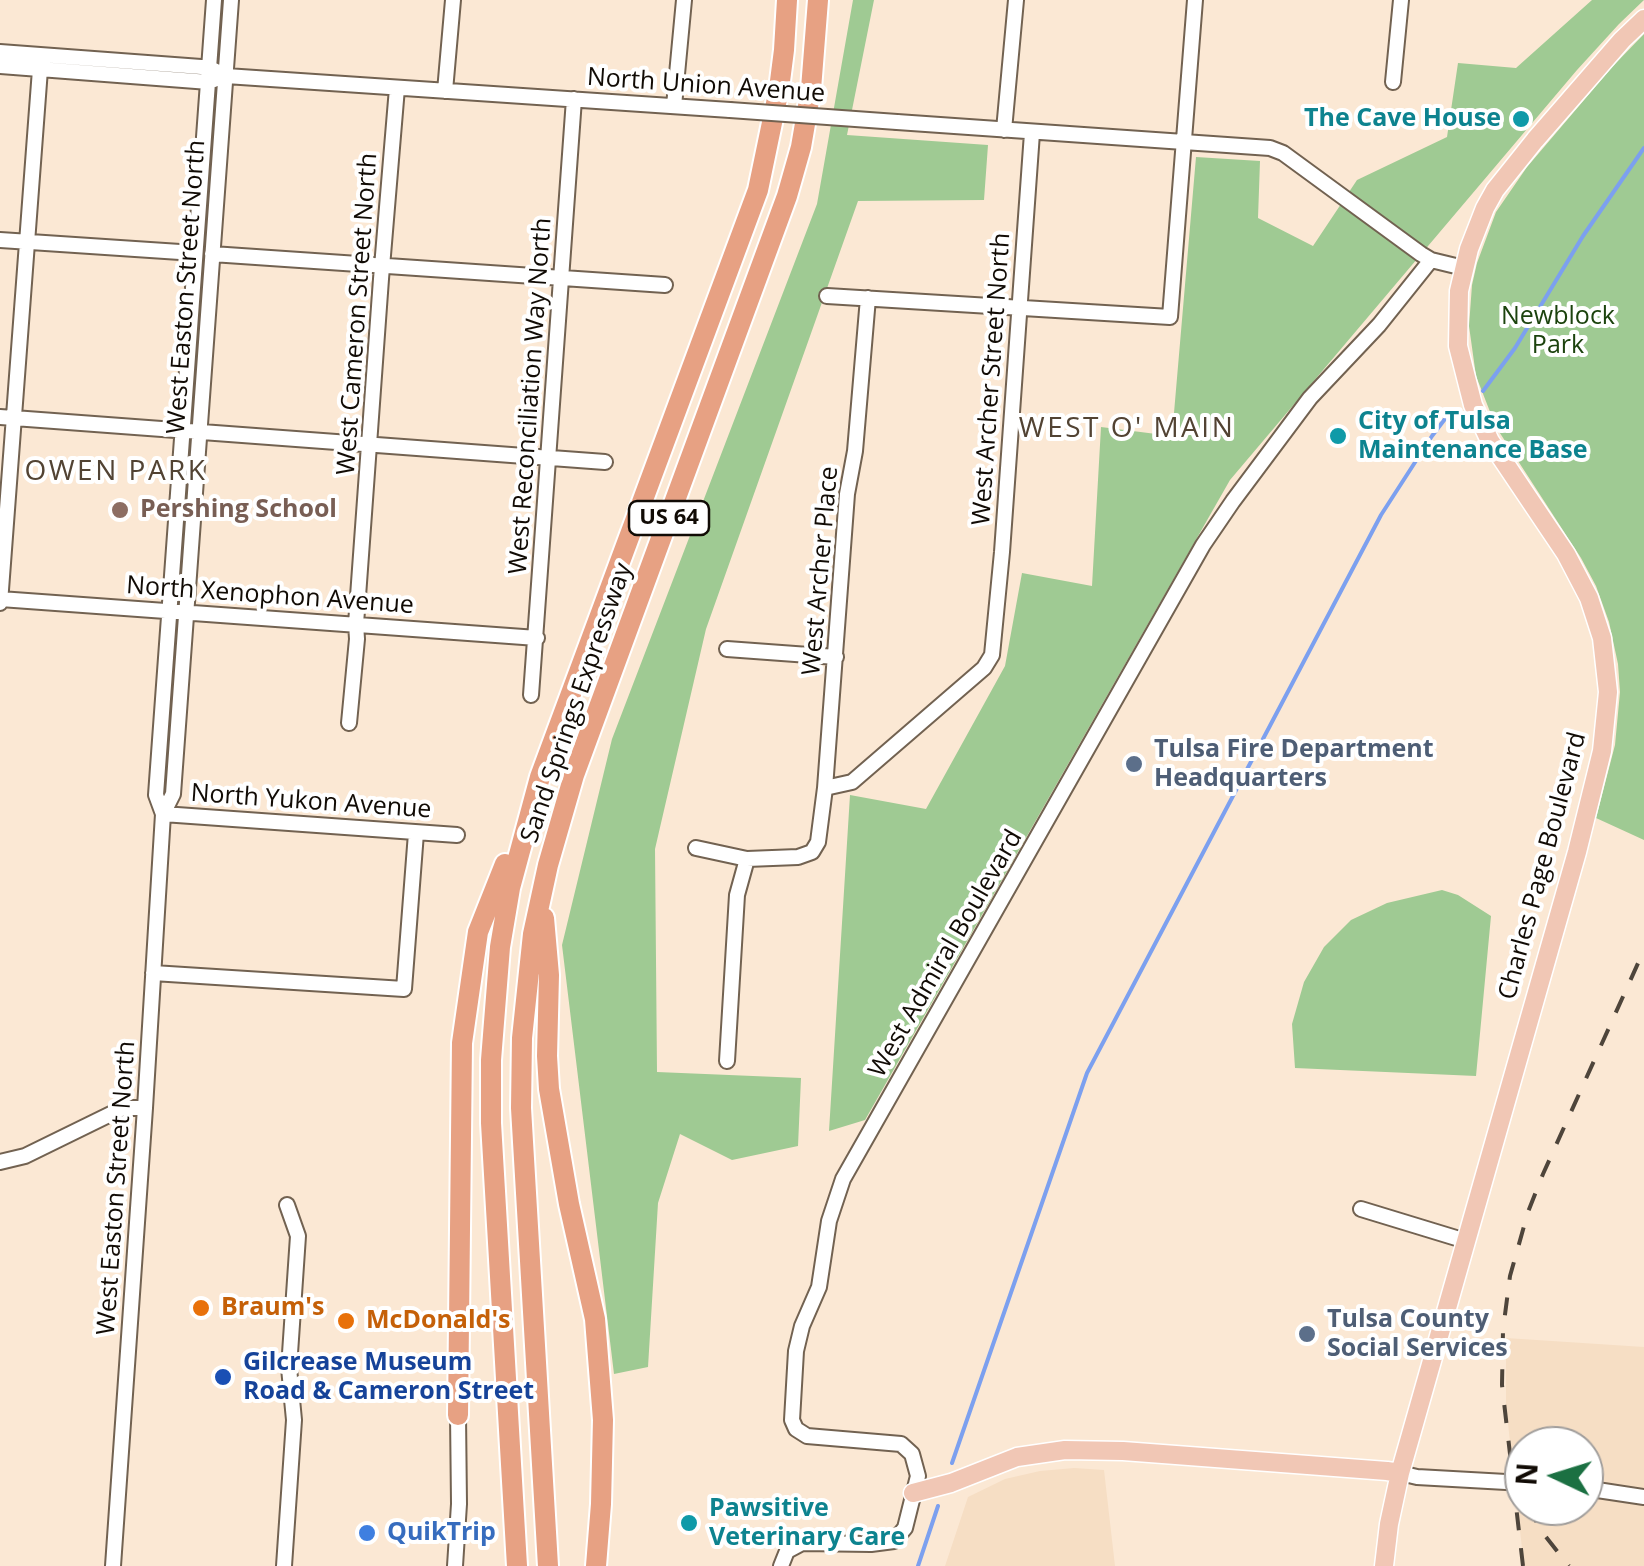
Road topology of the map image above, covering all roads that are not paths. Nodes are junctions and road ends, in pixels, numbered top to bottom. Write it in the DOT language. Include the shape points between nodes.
graph roads {
  1 [pos="214,0"];
  2 [pos="231,0"];
  3 [pos="453,0"];
  4 [pos="682,0"];
  5 [pos="787,0"];
  6 [pos="818,0"];
  7 [pos="1016,0"];
  8 [pos="1195,0"];
  9 [pos="1400,0"];
  10 [pos="1644,18"];
  11 [pos="0,52"];
  12 [pos="41,62"];
  13 [pos="0,66"];
  14 [pos="209,75"];
  15 [pos="226,76"];
  16 [pos="1393,82"];
  17 [pos="397,88"];
  18 [pos="446,90"];
  19 [pos="574,99"];
  20 [pos="674,106"];
  21 [pos="1004,130"];
  22 [pos="1032,133"];
  23 [pos="1183,142"];
  24 [pos="0,240"];
  25 [pos="27,241"];
  26 [pos="196,246"];
  27 [pos="212,246"];
  28 [pos="1431,260"];
  29 [pos="382,266"];
  30 [pos="1464,268"];
  31 [pos="194,271"];
  32 [pos="210,272"];
  33 [pos="560,278"];
  34 [pos="665,285"];
  35 [pos="827,296"];
  36 [pos="868,298"];
  37 [pos="1020,309"];
  38 [pos="7,418"];
  39 [pos="182,432"];
  40 [pos="199,433"];
  41 [pos="371,446"];
  42 [pos="548,458"];
  43 [pos="605,462"];
  44 [pos="0,600"];
  45 [pos="170,611"];
  46 [pos="186,613"];
  47 [pos="356,624"];
  48 [pos="537,638"];
  49 [pos="726,649"];
  50 [pos="836,658"];
  51 [pos="532,695"];
  52 [pos="349,723"];
  53 [pos="540,777"];
  54 [pos="825,788"];
  55 [pos="163,814"];
  56 [pos="416,832"];
  57 [pos="457,835"];
  58 [pos="696,848"];
  59 [pos="747,859"];
  60 [pos="542,890"];
  61 [pos="152,972"];
  62 [pos="727,1061"];
  63 [pos="145,1108"];
  64 [pos="0,1162"];
  65 [pos="287,1205"];
  66 [pos="1360,1210"];
  67 [pos="1466,1241"];
  68 [pos="457,1406"];
  69 [pos="1400,1474"];
  70 [pos="1504,1482"];
  71 [pos="1604,1491"];
  72 [pos="914,1493"];
  73 [pos="1644,1496"];
  74 [pos="113,1566"];
  75 [pos="284,1566"];
  76 [pos="455,1566"];
  77 [pos="516,1566"];
  78 [pos="548,1566"];
  79 [pos="596,1566"];
  80 [pos="780,1566"];
  81 [pos="1384,1566"];
  1 -- 14 [label="street, West Easton Street North"];
  2 -- 15 [label="street, West Easton Street North"];
  3 -- 18 [label="street"];
  4 -- 20 [label="street"];
  5 -- 53 [label="highway, Sand Springs Expressway / US 64" via="779,90 758,190"];
  6 -- 60 [label="highway, Sand Springs Expressway / US 64" via="811,88 787,196 574,774"];
  7 -- 21 [label="street"];
  8 -- 23 [label="street"];
  9 -- 16 [label="street"];
  10 -- 30 [label="main road, Charles Page Boulevard" via="1495,190"];
  11 -- 12 [label="street, North Union Avenue"];
  12 -- 13 [label="street, North Union Avenue"];
  12 -- 14 [label="street, North Union Avenue"];
  12 -- 25 [label="street"];
  14 -- 15 [label="street, North Union Avenue"];
  14 -- 26 [label="street, West Easton Street North"];
  15 -- 17 [label="street, North Union Avenue"];
  15 -- 27 [label="street, West Easton Street North"];
  17 -- 18 [label="street, North Union Avenue"];
  17 -- 29 [label="street, West Cameron Street North"];
  18 -- 19 [label="street, North Union Avenue"];
  19 -- 20 [label="street, North Union Avenue"];
  19 -- 33 [label="street, West Reconciliation Way North"];
  20 -- 21 [label="street, North Union Avenue, bridge"];
  21 -- 22 [label="street, North Union Avenue"];
  22 -- 23 [label="street, North Union Avenue"];
  22 -- 37 [label="street, West Archer Street North"];
  23 -- 28 [label="street, North Union Avenue" via="1284,153"];
  23 -- 37 [label="street" via="1170,317"];
  24 -- 25 [label="street"];
  25 -- 26 [label="street"];
  25 -- 38 [label="street"];
  26 -- 27 [label="street"];
  26 -- 31 [label="street, West Easton Street North"];
  27 -- 29 [label="street"];
  27 -- 32 [label="street, West Easton Street North"];
  28 -- 30 [label="street"];
  28 -- 72 [label="street, West Admiral Boulevard" via="1310,398 1233,500 838,1191 819,1287 796,1351 792,1420 808,1436 901,1444 915,1461"];
  29 -- 33 [label="street"];
  29 -- 41 [label="street, West Cameron Street North"];
  30 -- 67 [label="main road, Charles Page Boulevard" via="1457,332 1468,391 1490,441 1589,598 1608,692 1602,750 1577,852"];
  31 -- 32 [label="street"];
  31 -- 39 [label="street, West Easton Street North"];
  32 -- 40 [label="street, West Easton Street North"];
  33 -- 34 [label="street"];
  33 -- 42 [label="street, West Reconciliation Way North"];
  35 -- 36 [label="street"];
  36 -- 37 [label="street"];
  36 -- 50 [label="street, West Archer Place"];
  37 -- 54 [label="street, West Archer Street North" via="992,655 852,782"];
  38 -- 39 [label="street"];
  38 -- 44 [label="street"];
  39 -- 40 [label="street"];
  39 -- 45 [label="street, West Easton Street North"];
  40 -- 41 [label="street"];
  40 -- 46 [label="street, West Easton Street North"];
  41 -- 42 [label="street"];
  41 -- 47 [label="street, West Cameron Street North"];
  42 -- 43 [label="street"];
  42 -- 48 [label="street, West Reconciliation Way North"];
  44 -- 45 [label="street, North Xenophon Avenue"];
  45 -- 46 [label="street, North Xenophon Avenue"];
  45 -- 55 [label="street, West Easton Street North" via="156,796"];
  46 -- 47 [label="street, North Xenophon Avenue"];
  46 -- 55 [label="street, West Easton Street North" via="172,794"];
  47 -- 48 [label="street, North Xenophon Avenue"];
  47 -- 52 [label="street, West Cameron Street North"];
  48 -- 51 [label="street, West Reconciliation Way North"];
  49 -- 50 [label="street"];
  50 -- 54 [label="street, West Archer Place"];
  53 -- 68 [label="highway" via="478,932 466,1005"];
  53 -- 77 [label="highway, Sand Springs Expressway / US 64" via="510,888 492,1029 491,1122"];
  54 -- 59 [label="street, West Archer Place" via="812,852"];
  55 -- 56 [label="street, North Yukon Avenue"];
  55 -- 61 [label="street, West Easton Street North"];
  56 -- 57 [label="street, North Yukon Avenue"];
  56 -- 61 [label="street" via="404,989"];
  58 -- 59 [label="street"];
  59 -- 62 [label="street" via="737,896"];
  60 -- 78 [label="highway, Sand Springs Expressway / US 64" via="521,1060"];
  60 -- 79 [label="highway" via="549,1089 598,1358 603,1451"];
  61 -- 63 [label="street, West Easton Street North"];
  63 -- 64 [label="street" via="123,1108"];
  63 -- 74 [label="street, West Easton Street North"];
  65 -- 75 [label="street" via="298,1236"];
  66 -- 67 [label="street"];
  67 -- 69 [label="main road, Charles Page Boulevard"];
  68 -- 76 [label="street"];
  69 -- 70 [label="street"];
  69 -- 72 [label="main road" via="1064,1450 1017,1457"];
  69 -- 81 [label="main road, Charles Page Boulevard"];
  71 -- 73 [label="street"];
  72 -- 80 [label="street" via="905,1528 894,1541 802,1544 787,1551"];
}
